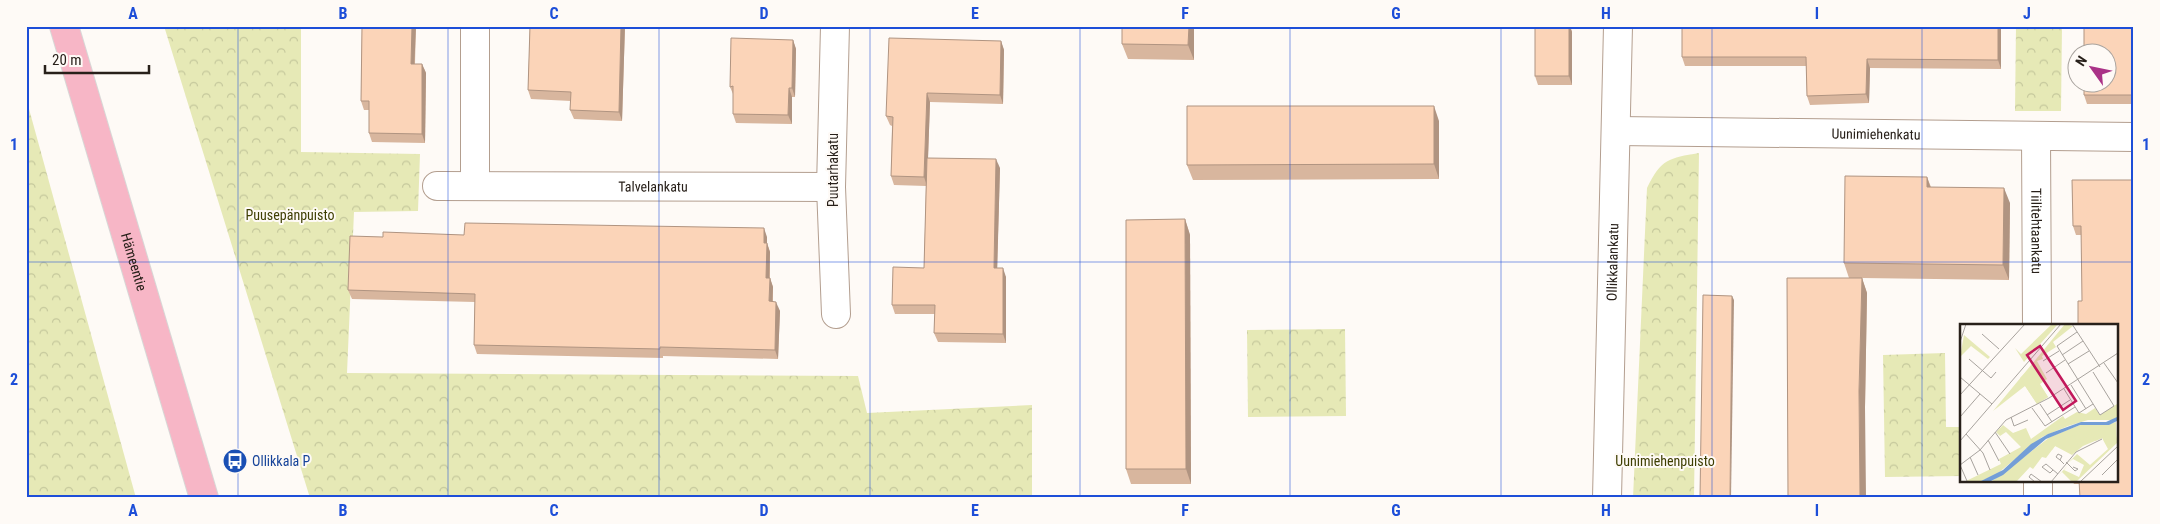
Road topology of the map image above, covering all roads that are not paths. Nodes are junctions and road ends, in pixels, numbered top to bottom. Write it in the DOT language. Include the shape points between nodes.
graph roads {
  1 [pos="64,26"];
  2 [pos="475,26"];
  3 [pos="835,26"];
  4 [pos="1618,26"];
  5 [pos="1617,131"];
  6 [pos="2036,136"];
  7 [pos="2134,137"];
  8 [pos="437,186"];
  9 [pos="475,186"];
  10 [pos="831,188"];
  11 [pos="836,314"];
  12 [pos="2037,324"];
  13 [pos="2038,482"];
  14 [pos="204,498"];
  15 [pos="1607,498"];
  16 [pos="2038,498"];
  1 -- 14 [label="main road, Hämeentie"];
  2 -- 9 [label="street"];
  3 -- 10 [label="street, Puutarhakatu"];
  4 -- 5 [label="street, Ollikkalankatu"];
  5 -- 6 [label="street, Uunimiehenkatu"];
  5 -- 15 [label="street, Ollikkalankatu"];
  6 -- 7 [label="street, Uunimiehenkatu"];
  6 -- 12 [label="street, Tiilitehtaankatu"];
  8 -- 9 [label="street, Talvelankatu"];
  9 -- 10 [label="street, Talvelankatu"];
  10 -- 11 [label="street, Puutarhakatu"];
  13 -- 16 [label="street"];
}
